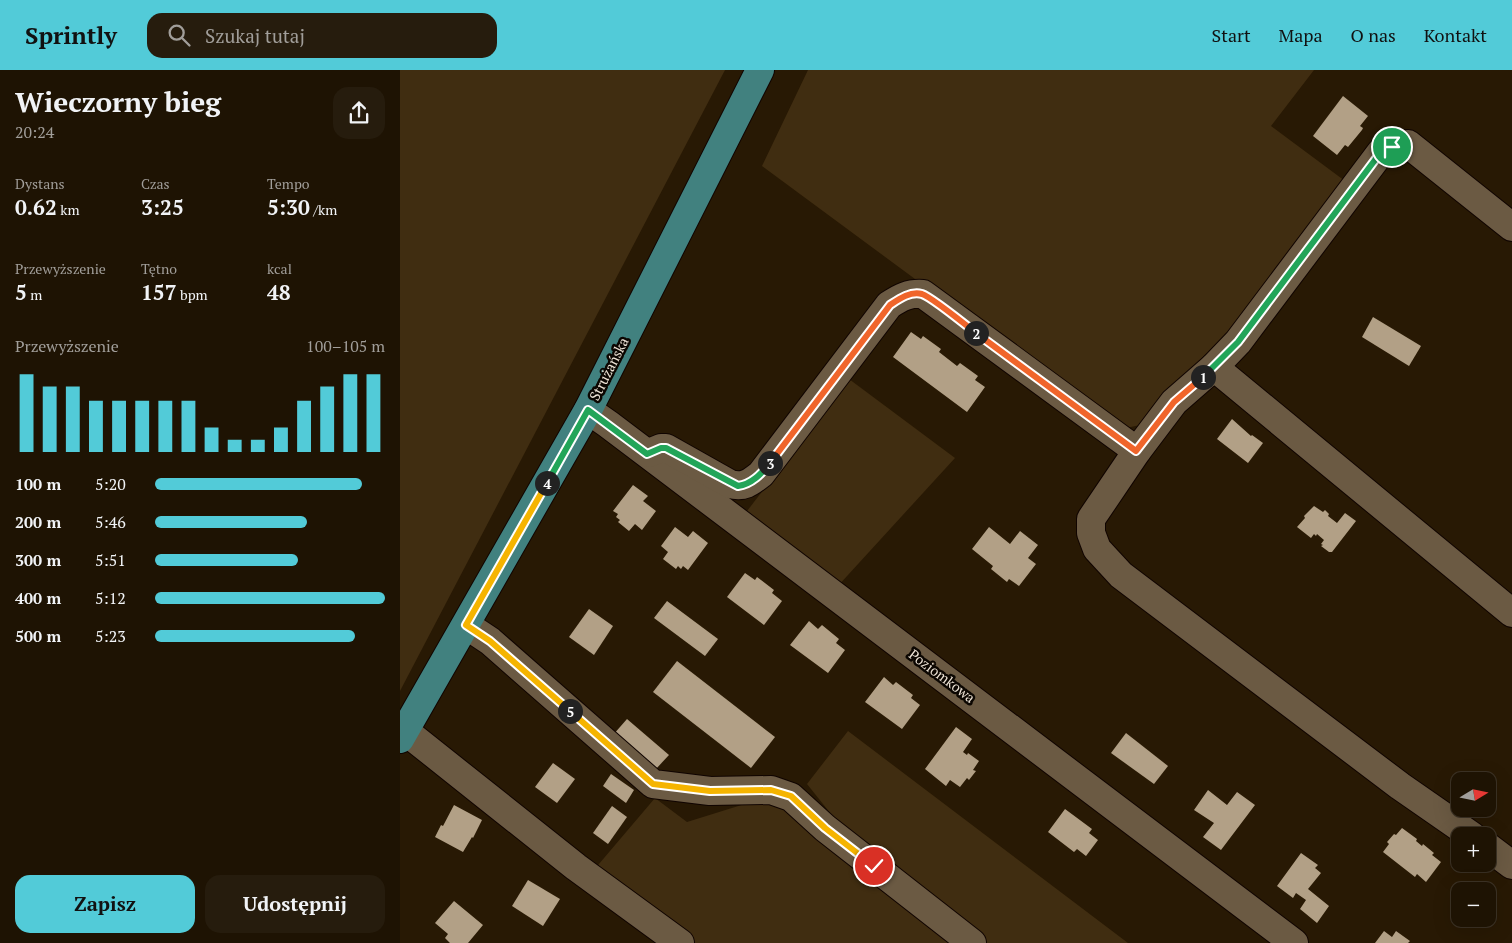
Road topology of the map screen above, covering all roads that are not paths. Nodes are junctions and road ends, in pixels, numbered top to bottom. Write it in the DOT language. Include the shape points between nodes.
graph roads {
  1 [pos="760,70"];
  2 [pos="1512,227"];
  3 [pos="1214,367"];
  4 [pos="588,410"];
  5 [pos="1136,451"];
  6 [pos="647,454"];
  7 [pos="1512,613"];
  8 [pos="466,625"];
  9 [pos="403,735"];
  10 [pos="1459,827"];
  11 [pos="1496,853"];
  12 [pos="1512,865"];
  13 [pos="680,943"];
  14 [pos="972,943"];
  15 [pos="1294,943"];
  1 -- 4 [label="main road, Strużańska"];
  2 -- 3 [label="street" via="1408,144 1381,152 1238,342"];
  3 -- 5 [label="street" via="1174,402"];
  3 -- 7 [label="street"];
  4 -- 6 [label="street, Poziomkowa"];
  4 -- 8 [label="main road, Strużańska"];
  5 -- 6 [label="street" via="923,294 911,294 890,305 761,474 746,485 730,484 666,448"];
  5 -- 10 [label="street" via="1091,519 1096,549 1121,575"];
  6 -- 15 [label="street, Poziomkowa"];
  8 -- 9 [label="main road, Strużańska"];
  8 -- 14 [label="street" via="490,641 653,784 710,791 771,790 791,796 825,828"];
  9 -- 13 [label="street"];
  11 -- 12 [label="street"];
}
